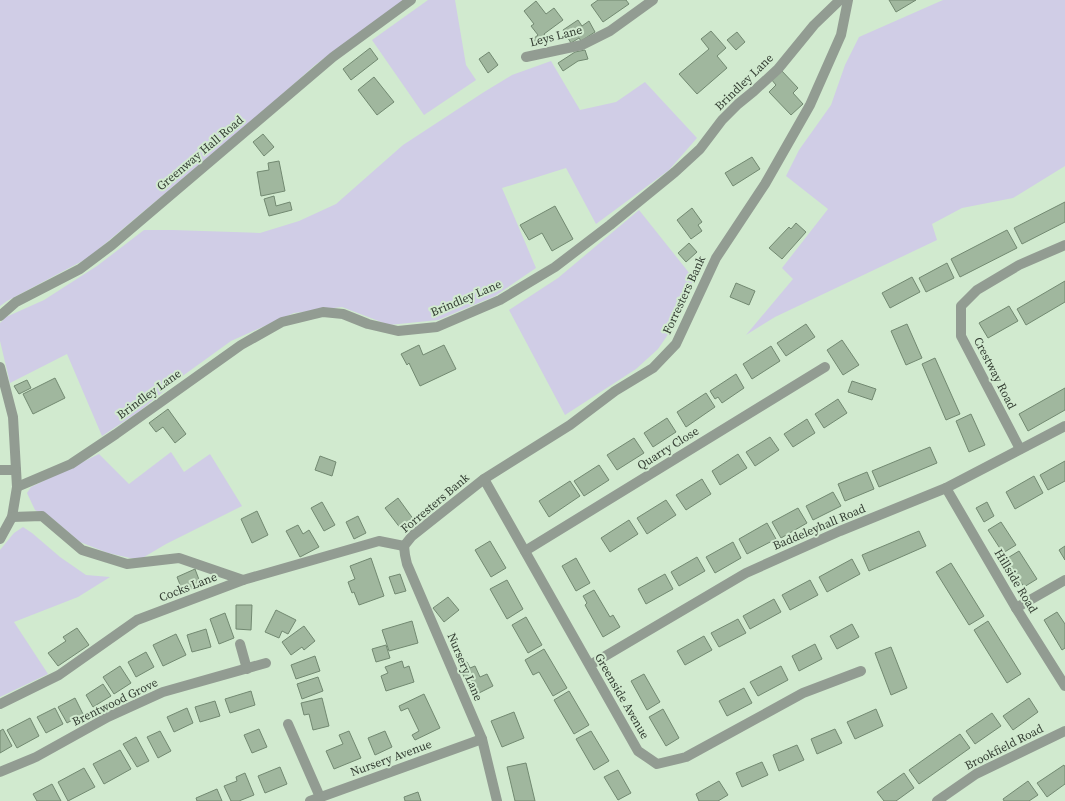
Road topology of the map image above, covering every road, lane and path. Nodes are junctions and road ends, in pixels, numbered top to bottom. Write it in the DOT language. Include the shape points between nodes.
graph roads {
  1 [pos="412,0"];
  2 [pos="653,0"];
  3 [pos="840,0"];
  4 [pos="848,0"];
  5 [pos="526,57"];
  6 [pos="1065,245"];
  7 [pos="0,316"];
  8 [pos="0,367"];
  9 [pos="825,367"];
  10 [pos="1065,426"];
  11 [pos="1020,449"];
  12 [pos="0,470"];
  13 [pos="16,470"];
  14 [pos="484,479"];
  15 [pos="17,487"];
  16 [pos="946,488"];
  17 [pos="12,517"];
  18 [pos="0,539"];
  19 [pos="404,546"];
  20 [pos="525,551"];
  21 [pos="243,580"];
  22 [pos="1065,580"];
  23 [pos="1016,608"];
  24 [pos="240,644"];
  25 [pos="266,663"];
  26 [pos="590,665"];
  27 [pos="246,669"];
  28 [pos="861,672"];
  29 [pos="1065,686"];
  30 [pos="0,704"];
  31 [pos="288,724"];
  32 [pos="1065,732"];
  33 [pos="482,739"];
  34 [pos="0,772"];
  35 [pos="320,797"];
  36 [pos="310,801"];
  37 [pos="496,801"];
  38 [pos="937,801"];
  1 -- 7 [label="street, Greenway Hall Road" via="333,58 112,245 80,269 16,302"];
  2 -- 5 [label="street, Leys Lane" via="610,31 582,45"];
  3 -- 15 [label="street, Brindley Lane" via="814,25 778,69 722,120 695,154 586,244 555,267 506,296 437,327 398,331 368,324 343,314 323,312 282,322 241,345 71,464"];
  4 -- 14 [label="street, Forresters Bank" via="841,35 810,105 764,184 716,258 676,344 653,368 615,390 570,425"];
  6 -- 11 [label="street, Crestway Road" via="1019,264 977,290 961,306 961,336"];
  8 -- 13 [label="street" via="13,417"];
  9 -- 20 [label="street, Quarry Close"];
  10 -- 11 [label="street, Baddeleyhall Road"];
  11 -- 16 [label="street, Baddeleyhall Road"];
  12 -- 13 [label="street"];
  13 -- 15 [label="street"];
  14 -- 19 [label="street, Forresters Bank" via="412,536"];
  14 -- 20 [label="street, Greenside Avenue"];
  15 -- 17 [label="street"];
  16 -- 23 [label="street, Hillside Road"];
  16 -- 26 [label="street, Baddeleyhall Road" via="746,573"];
  17 -- 18 [label="street"];
  17 -- 21 [label="street" via="42,516 82,550 127,564 179,558"];
  19 -- 21 [label="street, Cocks Lane" via="379,540"];
  19 -- 33 [label="street, Nursery Lane" via="407,564"];
  20 -- 26 [label="street, Greenside Avenue"];
  21 -- 30 [label="street, Cocks Lane" via="137,620 59,675"];
  22 -- 23 [label="street"];
  23 -- 29 [label="street, Hillside Road"];
  24 -- 27 [label="street"];
  25 -- 27 [label="street, Brentwood Grove"];
  26 -- 28 [label="street, Greenside Avenue" via="638,751 657,764 686,758 803,692"];
  27 -- 34 [label="street, Brentwood Grove" via="163,692 36,757"];
  31 -- 35 [label="street"];
  32 -- 38 [label="street, Brookfield Road" via="976,774"];
  33 -- 35 [label="street, Nursery Avenue"];
  33 -- 37 [label="street, Nursery Lane"];
  35 -- 36 [label="street, Nursery Avenue"];
}
